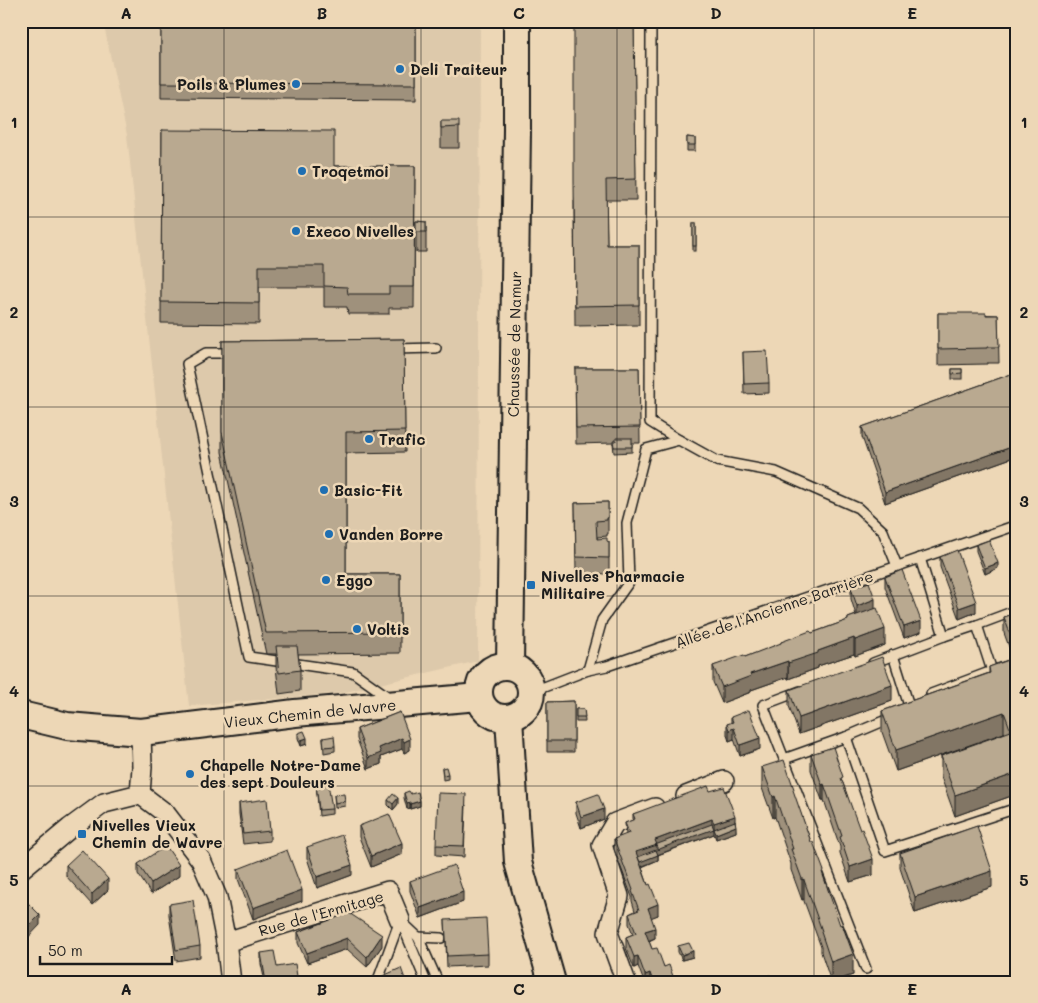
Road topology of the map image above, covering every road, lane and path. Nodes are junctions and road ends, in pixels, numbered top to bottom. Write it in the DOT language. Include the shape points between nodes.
graph roads {
  1 [pos="517,21"];
  2 [pos="651,21"];
  3 [pos="436,348"];
  4 [pos="388,349"];
  5 [pos="244,352"];
  6 [pos="679,440"];
  7 [pos="1017,524"];
  8 [pos="920,558"];
  9 [pos="897,566"];
  10 [pos="1017,610"];
  11 [pos="977,625"];
  12 [pos="944,636"];
  13 [pos="893,656"];
  14 [pos="1017,663"];
  15 [pos="510,666"];
  16 [pos="865,666"];
  17 [pos="588,670"];
  18 [pos="992,671"];
  19 [pos="810,687"];
  20 [pos="532,690"];
  21 [pos="479,698"];
  22 [pos="916,700"];
  23 [pos="399,704"];
  24 [pos="21,715"];
  25 [pos="509,718"];
  26 [pos="142,732"];
  27 [pos="846,737"];
  28 [pos="784,759"];
  29 [pos="724,781"];
  30 [pos="140,794"];
  31 [pos="1015,811"];
  32 [pos="21,869"];
  33 [pos="400,920"];
  34 [pos="418,937"];
  35 [pos="441,938"];
  36 [pos="226,942"];
  37 [pos="866,969"];
  38 [pos="378,980"];
  39 [pos="232,982"];
  40 [pos="426,982"];
  41 [pos="438,982"];
  42 [pos="552,982"];
  43 [pos="626,982"];
  1 -- 15 [label="main road, Chaussée de Namur"];
  2 -- 6 [label="lane" via="650,422"];
  3 -- 4 [label="lane"];
  5 -- 23 [label="lane" via="206,353 187,364 250,657 353,672"];
  6 -- 9 [label="lane" via="717,461 776,472 858,508 883,532"];
  6 -- 17 [label="lane" via="646,449 627,523 629,582 602,620"];
  7 -- 8 [label="lane, Allée de l'Ancienne Barrière"];
  8 -- 9 [label="lane, Allée de l'Ancienne Barrière"];
  8 -- 12 [label="lane"];
  9 -- 17 [label="lane, Allée de l'Ancienne Barrière"];
  10 -- 11 [label="lane"];
  11 -- 12 [label="lane"];
  11 -- 18 [label="lane"];
  12 -- 13 [label="lane"];
  13 -- 16 [label="lane"];
  13 -- 22 [label="lane"];
  14 -- 18 [label="lane"];
  15 -- 20 [label="main road" via="520,670"];
  15 -- 21 [label="main road" via="497,667 486,674 480,685"];
  17 -- 20 [label="lane, Allée de l'Ancienne Barrière"];
  18 -- 22 [label="lane"];
  19 -- 28 [label="lane" via="764,705"];
  20 -- 25 [label="main road" via="530,703 521,714"];
  21 -- 23 [label="main road, Vieux Chemin de Wavre"];
  21 -- 25 [label="main road" via="485,709 496,717"];
  22 -- 27 [label="lane" via="910,709"];
  23 -- 26 [label="main road, Vieux Chemin de Wavre"];
  24 -- 26 [label="main road, Vieux Chemin de Wavre" via="67,726"];
  25 -- 42 [label="main road" via="518,862"];
  26 -- 30 [label="street"];
  27 -- 28 [label="lane"];
  27 -- 31 [label="lane" via="885,851"];
  28 -- 37 [label="lane"];
  29 -- 43 [label="street" via="615,823 602,845 620,896 608,933"];
  30 -- 32 [label="street" via="104,803"];
  30 -- 36 [label="street" via="165,813 202,860 217,897"];
  33 -- 34 [label="lane"];
  33 -- 36 [label="street, Rue de l'Ermitage" via="388,891"];
  33 -- 38 [label="lane"];
  33 -- 40 [label="lane"];
  34 -- 35 [label="lane"];
  34 -- 41 [label="lane"];
  36 -- 39 [label="street"];
}
